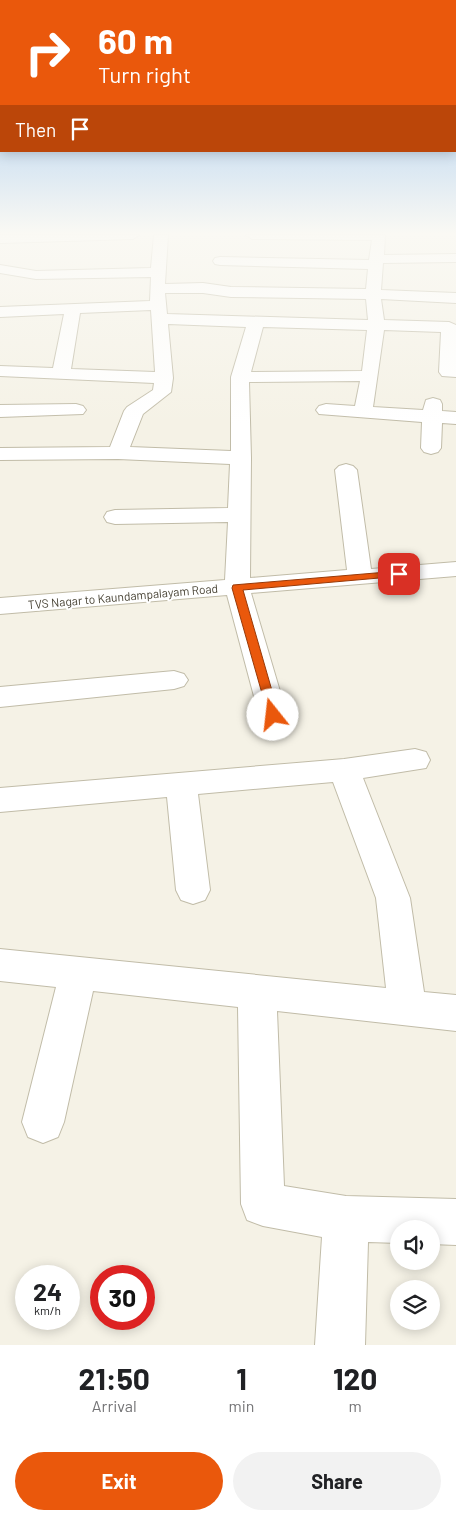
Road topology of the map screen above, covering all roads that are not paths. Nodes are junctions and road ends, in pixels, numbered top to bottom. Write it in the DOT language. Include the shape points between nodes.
graph roads {
  1 [pos="148,298"];
  2 [pos="159,298"];
  3 [pos="166,298"];
  4 [pos="373,298"];
  5 [pos="73,310"];
  6 [pos="0,312"];
  7 [pos="256,322"];
  8 [pos="376,324"];
  9 [pos="0,371"];
  10 [pos="61,372"];
  11 [pos="370,376"];
  12 [pos="450,376"];
  13 [pos="240,377"];
  14 [pos="164,378"];
  15 [pos="76,410"];
  16 [pos="326,410"];
  17 [pos="433,410"];
  18 [pos="0,411"];
  19 [pos="363,412"];
  20 [pos="456,418"];
  21 [pos="431,448"];
  22 [pos="118,453"];
  23 [pos="0,454"];
  24 [pos="240,458"];
  25 [pos="346,470"];
  26 [pos="239,515"];
  27 [pos="115,517"];
  28 [pos="456,569"];
  29 [pos="360,577"];
  30 [pos="237,588"];
  31 [pos="0,606"];
  32 [pos="174,680"];
  33 [pos="0,697"];
  34 [pos="273,715"];
  35 [pos="415,760"];
  36 [pos="344,770"];
  37 [pos="181,784"];
  38 [pos="0,800"];
  39 [pos="193,890"];
  40 [pos="0,965"];
  41 [pos="78,974"];
  42 [pos="258,991"];
  43 [pos="407,1008"];
  44 [pos="456,1013"];
  45 [pos="43,1122"];
  46 [pos="346,1219"];
  47 [pos="456,1222"];
  48 [pos="340,1345"];
  1 -- 5 [label="street"];
  2 -- 14 [label="street"];
  3 -- 7 [label="street"];
  4 -- 8 [label="street"];
  5 -- 6 [label="street"];
  5 -- 10 [label="street"];
  7 -- 8 [label="street"];
  7 -- 13 [label="street"];
  8 -- 11 [label="street"];
  8 -- 12 [label="street" via="448,326"];
  9 -- 10 [label="street"];
  10 -- 14 [label="street"];
  11 -- 13 [label="street"];
  11 -- 19 [label="street"];
  13 -- 24 [label="street"];
  14 -- 22 [label="street" via="162,392 134,411"];
  15 -- 18 [label="street"];
  16 -- 19 [label="street"];
  17 -- 19 [label="street"];
  17 -- 20 [label="street"];
  17 -- 21 [label="street"];
  22 -- 23 [label="street"];
  22 -- 24 [label="street"];
  24 -- 26 [label="street"];
  25 -- 29 [label="street"];
  26 -- 27 [label="street"];
  26 -- 30 [label="street"];
  28 -- 29 [label="street, TVS Nagar to Kaundampalayam Road"];
  29 -- 30 [label="street, TVS Nagar to Kaundampalayam Road"];
  30 -- 31 [label="street, TVS Nagar to Kaundampalayam Road"];
  30 -- 34 [label="street"];
  32 -- 33 [label="street"];
  35 -- 36 [label="street"];
  36 -- 37 [label="street"];
  36 -- 43 [label="street" via="393,898"];
  37 -- 38 [label="street"];
  37 -- 39 [label="street"];
  40 -- 41 [label="street"];
  41 -- 42 [label="street"];
  41 -- 45 [label="street"];
  42 -- 43 [label="street"];
  42 -- 46 [label="street" via="263,1204"];
  43 -- 44 [label="street"];
  46 -- 47 [label="street"];
  46 -- 48 [label="street"];
}
